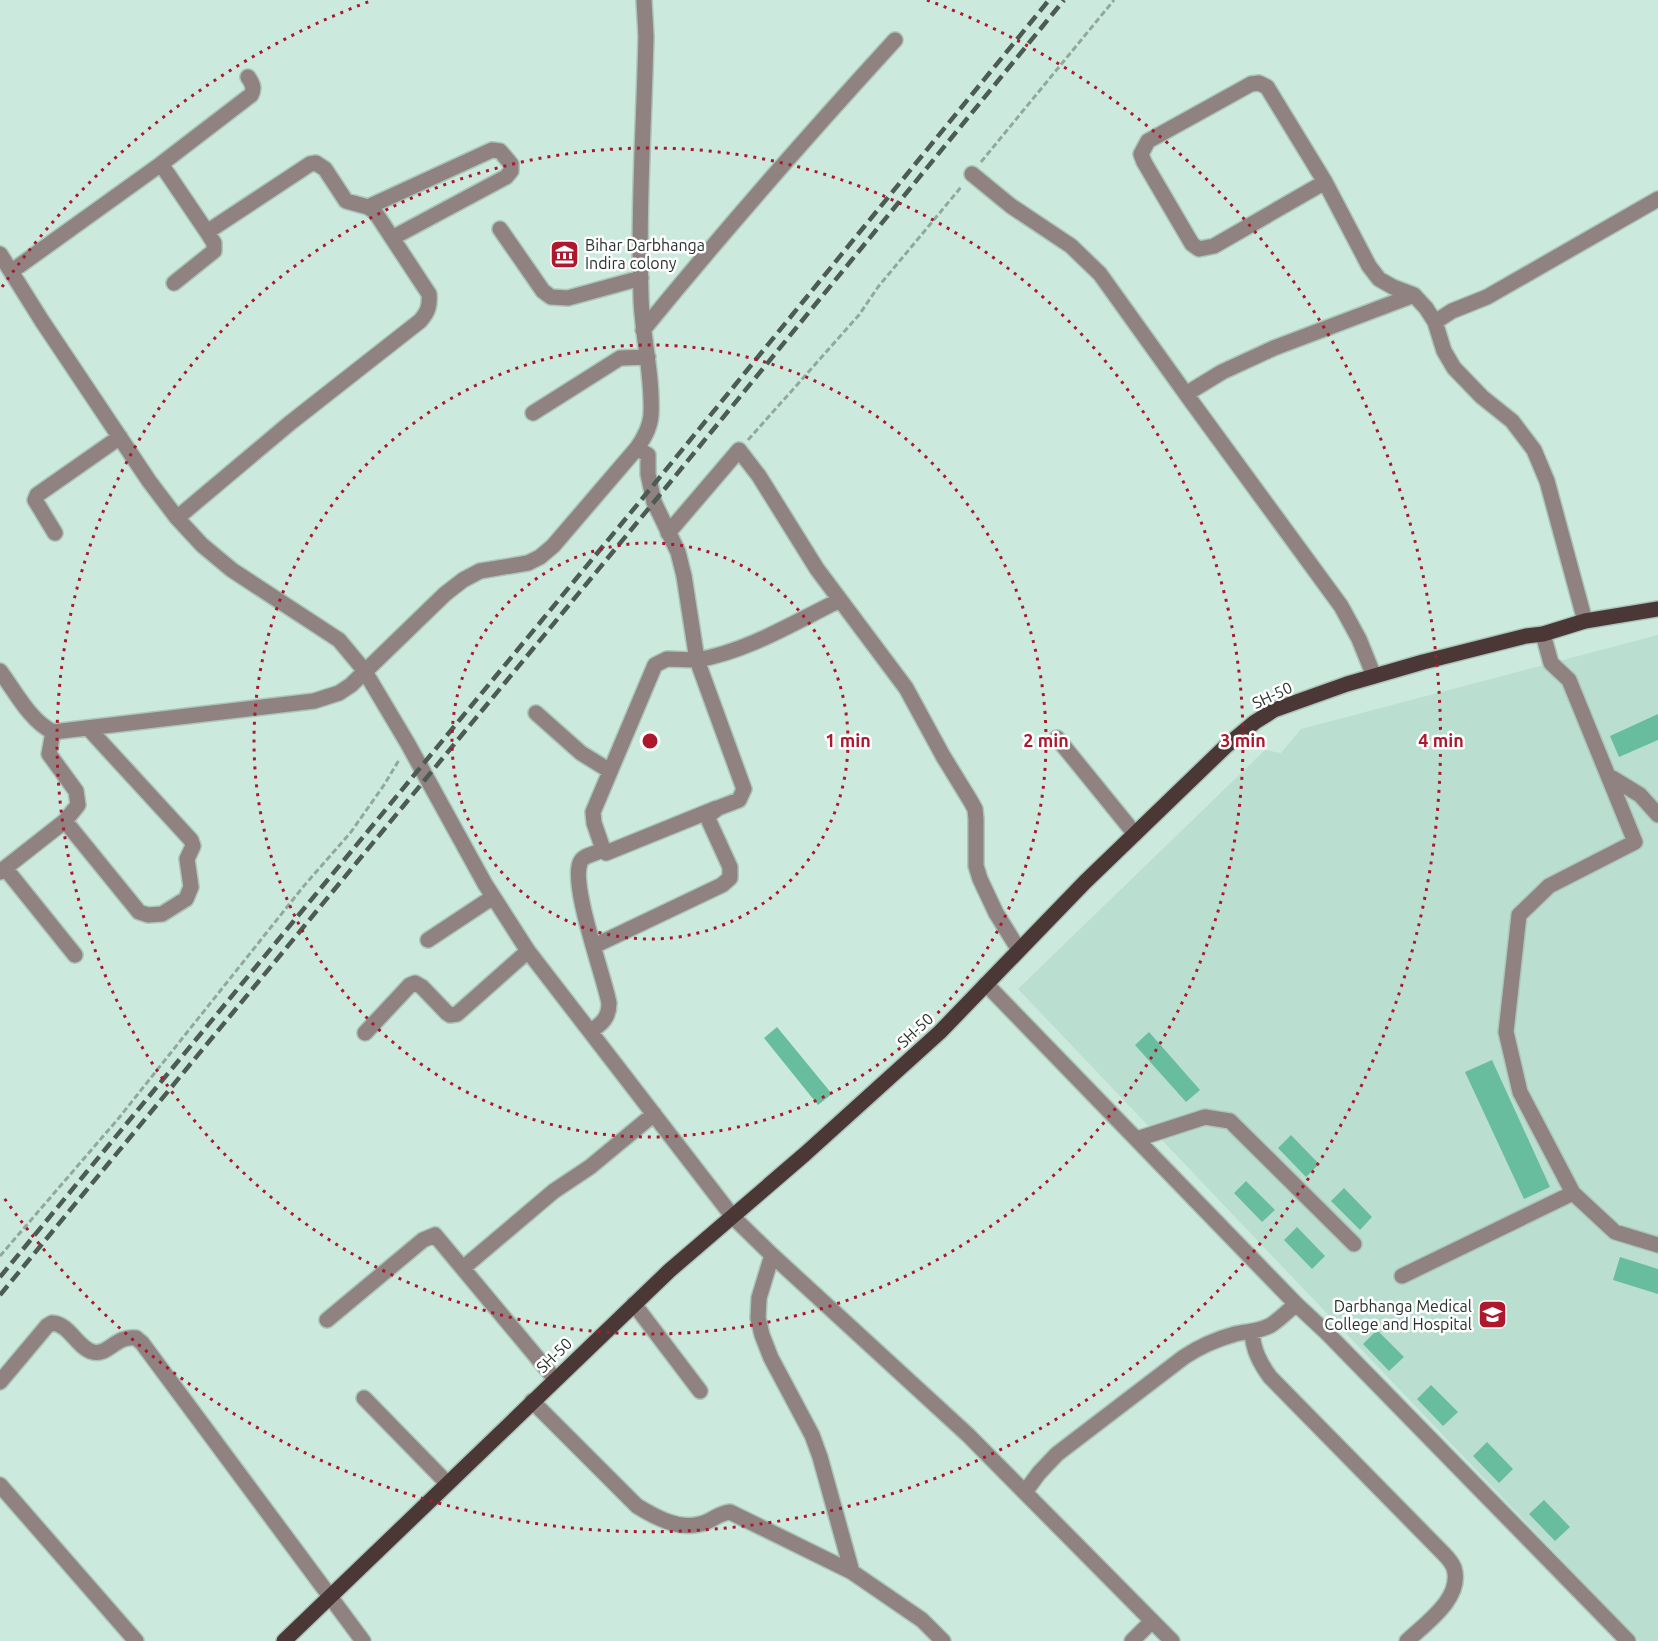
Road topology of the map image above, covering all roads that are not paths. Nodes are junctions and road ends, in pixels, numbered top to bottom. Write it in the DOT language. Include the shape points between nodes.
graph roads {
  1 [pos="644,0"];
  2 [pos="895,40"];
  3 [pos="248,77"];
  4 [pos="161,164"];
  5 [pos="972,174"];
  6 [pos="1325,182"];
  7 [pos="1658,199"];
  8 [pos="368,207"];
  9 [pos="500,229"];
  10 [pos="207,231"];
  11 [pos="392,238"];
  12 [pos="0,254"];
  13 [pos="12,271"];
  14 [pos="641,278"];
  15 [pos="174,283"];
  16 [pos="1414,295"];
  17 [pos="1435,322"];
  18 [pos="643,330"];
  19 [pos="648,357"];
  20 [pos="1186,394"];
  21 [pos="533,413"];
  22 [pos="120,437"];
  23 [pos="637,448"];
  24 [pos="177,518"];
  25 [pos="55,533"];
  26 [pos="668,533"];
  27 [pos="840,600"];
  28 [pos="1658,609"];
  29 [pos="1585,621"];
  30 [pos="1543,633"];
  31 [pos="697,660"];
  32 [pos="364,670"];
  33 [pos="0,671"];
  34 [pos="1374,676"];
  35 [pos="536,713"];
  36 [pos="89,729"];
  37 [pos="53,732"];
  38 [pos="1057,738"];
  39 [pos="610,771"];
  40 [pos="1609,776"];
  41 [pos="718,808"];
  42 [pos="1658,815"];
  43 [pos="65,821"];
  44 [pos="1135,834"];
  45 [pos="606,853"];
  46 [pos="2,870"];
  47 [pos="493,897"];
  48 [pos="428,940"];
  49 [pos="594,946"];
  50 [pos="1019,950"];
  51 [pos="528,951"];
  52 [pos="75,956"];
  53 [pos="986,984"];
  54 [pos="591,1031"];
  55 [pos="365,1033"];
  56 [pos="654,1114"];
  57 [pos="1137,1139"];
  58 [pos="1573,1193"];
  59 [pos="733,1217"];
  60 [pos="1354,1244"];
  61 [pos="1658,1245"];
  62 [pos="772,1255"];
  63 [pos="463,1268"];
  64 [pos="1402,1276"];
  65 [pos="634,1304"];
  66 [pos="1296,1304"];
  67 [pos="327,1320"];
  68 [pos="1252,1332"];
  69 [pos="555,1379"];
  70 [pos="0,1382"];
  71 [pos="700,1391"];
  72 [pos="364,1398"];
  73 [pos="532,1401"];
  74 [pos="447,1483"];
  75 [pos="0,1485"];
  76 [pos="1025,1492"];
  77 [pos="852,1572"];
  78 [pos="330,1596"];
  79 [pos="1152,1621"];
  80 [pos="136,1641"];
  81 [pos="284,1641"];
  82 [pos="363,1641"];
  83 [pos="943,1641"];
  84 [pos="1132,1641"];
  85 [pos="1172,1641"];
  86 [pos="1407,1641"];
  87 [pos="1628,1641"];
  1 -- 14 [label="street"];
  2 -- 18 [label="street" via="716,241"];
  3 -- 4 [label="street" via="253,85 251,95"];
  4 -- 10 [label="street"];
  4 -- 13 [label="street"];
  5 -- 20 [label="street" via="1071,246 1100,274"];
  6 -- 6 [label="street" via="1273,95 1259,83 1148,141 1141,154 1192,244 1199,249 1214,246"];
  6 -- 16 [label="street" via="1379,279"];
  7 -- 17 [label="street" via="1487,297"];
  8 -- 10 [label="street" via="346,201 326,169 316,163"];
  8 -- 11 [label="street"];
  8 -- 11 [label="street" via="492,150 500,151 510,164 511,171 506,177"];
  9 -- 14 [label="street" via="551,297 568,298"];
  10 -- 15 [label="street" via="214,251"];
  11 -- 24 [label="street" via="429,294 427,312"];
  12 -- 13 [label="street"];
  13 -- 22 [label="street"];
  14 -- 18 [label="street"];
  16 -- 17 [label="street"];
  16 -- 20 [label="street" via="1274,348"];
  17 -- 29 [label="street" via="1454,368 1512,421 1534,450 1547,481"];
  18 -- 19 [label="street"];
  19 -- 21 [label="street" via="620,358"];
  19 -- 23 [label="street" via="651,417"];
  20 -- 34 [label="street" via="1341,606"];
  22 -- 24 [label="street"];
  22 -- 25 [label="street" via="37,495 37,506"];
  23 -- 26 [label="street" via="648,455 654,502"];
  23 -- 32 [label="street" via="540,557 528,563 480,571 463,580"];
  24 -- 32 [label="street" via="232,570 339,640"];
  26 -- 27 [label="street" via="739,450"];
  26 -- 31 [label="street" via="684,576"];
  27 -- 31 [label="street" via="750,645"];
  27 -- 50 [label="street" via="906,688 975,808 976,866 980,879"];
  28 -- 29 [label="main road, SH-50"];
  29 -- 30 [label="main road, SH-50"];
  30 -- 34 [label="main road, SH-50"];
  30 -- 40 [label="street" via="1551,663 1569,680"];
  31 -- 39 [label="street" via="667,659 656,665"];
  31 -- 41 [label="street" via="744,789 739,800"];
  32 -- 36 [label="street" via="339,693 314,701"];
  32 -- 47 [label="street"];
  33 -- 37 [label="street" via="36,719"];
  34 -- 44 [label="main road, SH-50" via="1274,710 1255,722"];
  35 -- 39 [label="street" via="581,753"];
  36 -- 37 [label="street"];
  36 -- 43 [label="street" via="191,840 193,846 187,859 190,894 162,914 139,912"];
  37 -- 43 [label="street" via="49,754 78,798 78,805"];
  38 -- 44 [label="street"];
  39 -- 49 [label="street" via="593,812 603,849 583,857 579,864 582,902"];
  40 -- 42 [label="street" via="1640,795"];
  40 -- 58 [label="street" via="1635,842 1549,886 1519,915 1506,1032 1520,1092"];
  41 -- 45 [label="street"];
  41 -- 49 [label="street" via="709,815 709,821 730,867 730,878"];
  43 -- 46 [label="street"];
  44 -- 50 [label="main road, SH-50"];
  46 -- 52 [label="street"];
  47 -- 48 [label="street"];
  47 -- 51 [label="street"];
  49 -- 54 [label="street" via="609,1014"];
  50 -- 53 [label="main road, SH-50"];
  51 -- 54 [label="street"];
  51 -- 55 [label="street" via="457,1014 447,1013 415,983"];
  53 -- 57 [label="street"];
  53 -- 59 [label="main road, SH-50" via="940,1032"];
  54 -- 56 [label="street"];
  56 -- 59 [label="street"];
  56 -- 63 [label="street"];
  57 -- 60 [label="street" via="1205,1117 1230,1121"];
  57 -- 66 [label="street"];
  58 -- 61 [label="street" via="1615,1232"];
  58 -- 64 [label="street"];
  59 -- 62 [label="street"];
  59 -- 65 [label="main road, SH-50"];
  62 -- 76 [label="street"];
  62 -- 77 [label="street" via="759,1298 762,1335 812,1435"];
  63 -- 67 [label="street" via="441,1240 429,1236"];
  63 -- 69 [label="street"];
  65 -- 69 [label="main road, SH-50"];
  65 -- 71 [label="street"];
  66 -- 68 [label="street" via="1270,1325"];
  66 -- 87 [label="street"];
  68 -- 76 [label="street" via="1217,1340 1184,1357 1057,1454"];
  68 -- 86 [label="street" via="1260,1363 1270,1377 1453,1566 1456,1581 1450,1596"];
  69 -- 73 [label="main road, SH-50"];
  70 -- 78 [label="street" via="52,1323 61,1325 93,1352 100,1353 123,1338 136,1338"];
  72 -- 74 [label="street"];
  73 -- 74 [label="main road, SH-50"];
  73 -- 77 [label="street" via="637,1506 657,1518 699,1525 730,1512"];
  74 -- 78 [label="main road, SH-50"];
  75 -- 80 [label="street"];
  76 -- 79 [label="street"];
  77 -- 83 [label="street" via="922,1620"];
  78 -- 81 [label="main road, SH-50"];
  78 -- 82 [label="street"];
  79 -- 84 [label="street"];
  79 -- 85 [label="street"];
}
